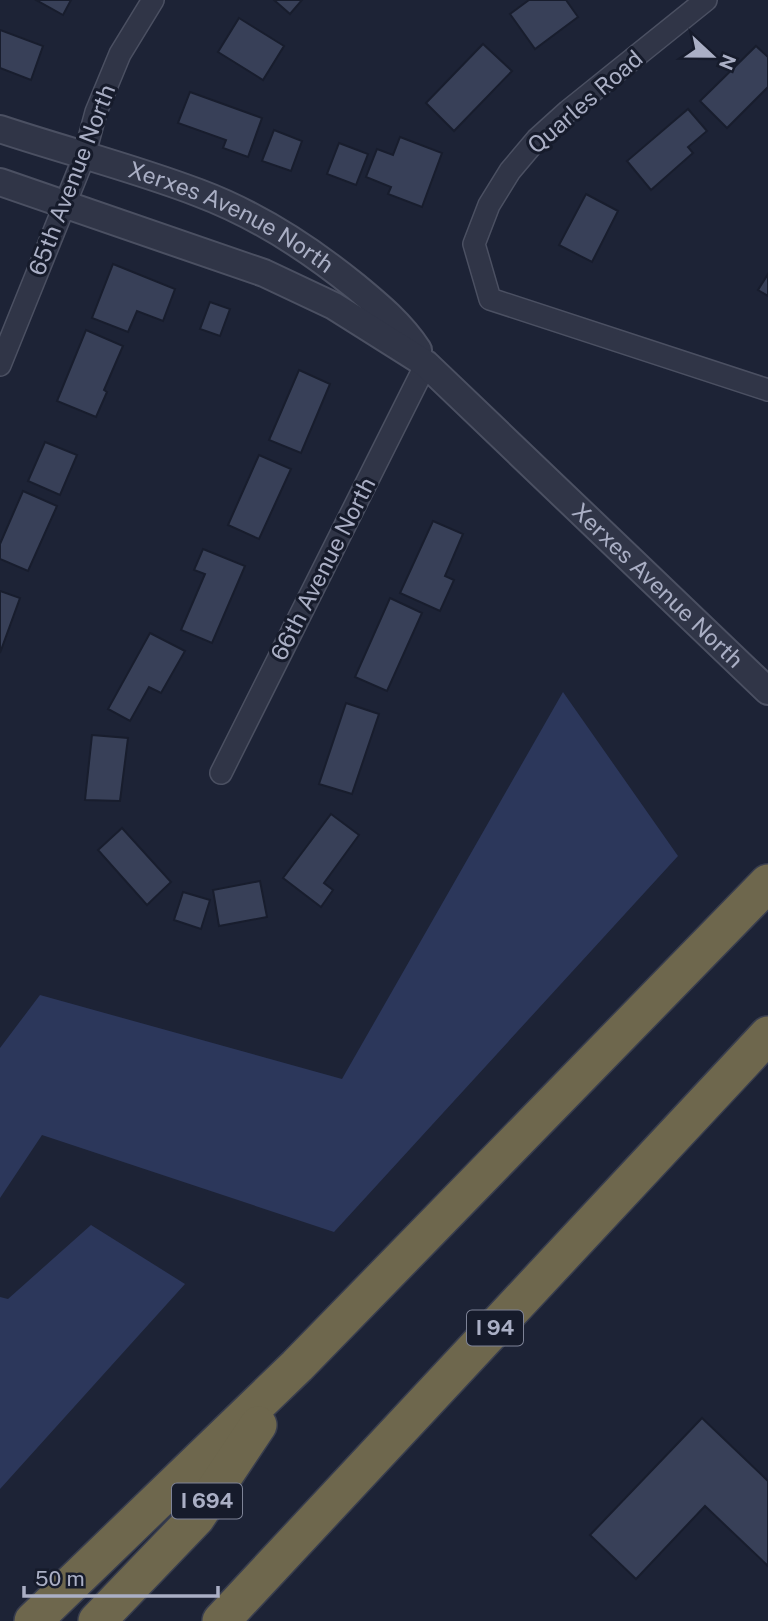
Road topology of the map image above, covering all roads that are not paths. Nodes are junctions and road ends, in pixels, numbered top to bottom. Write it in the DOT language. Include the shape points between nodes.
graph roads {
  1 [pos="153,0"];
  2 [pos="705,0"];
  3 [pos="0,129"];
  4 [pos="84,157"];
  5 [pos="0,182"];
  6 [pos="66,204"];
  7 [pos="426,364"];
  8 [pos="0,365"];
  9 [pos="768,390"];
  10 [pos="768,691"];
  11 [pos="220,774"];
  12 [pos="768,883"];
  13 [pos="768,1035"];
  14 [pos="297,1366"];
  15 [pos="33,1621"];
  16 [pos="97,1621"];
  17 [pos="221,1621"];
  1 -- 4 [label="street, 65th Avenue North" via="115,65"];
  2 -- 9 [label="street, Quarles Road" via="537,139 489,205 474,244 490,299"];
  3 -- 4 [label="street, Xerxes Avenue North"];
  4 -- 6 [label="street, 65th Avenue North"];
  4 -- 7 [label="street, Xerxes Avenue North" via="200,193 301,246 382,309 407,334"];
  5 -- 6 [label="street, Xerxes Avenue North"];
  6 -- 7 [label="street, Xerxes Avenue North" via="300,288"];
  6 -- 8 [label="street, 65th Avenue North"];
  7 -- 10 [label="street, Xerxes Avenue North"];
  7 -- 11 [label="street, 66th Avenue North"];
  12 -- 14 [label="highway"];
  13 -- 17 [label="highway, I 94"];
  14 -- 15 [label="highway"];
  14 -- 16 [label="highway, I 694" via="196,1518"];
}
